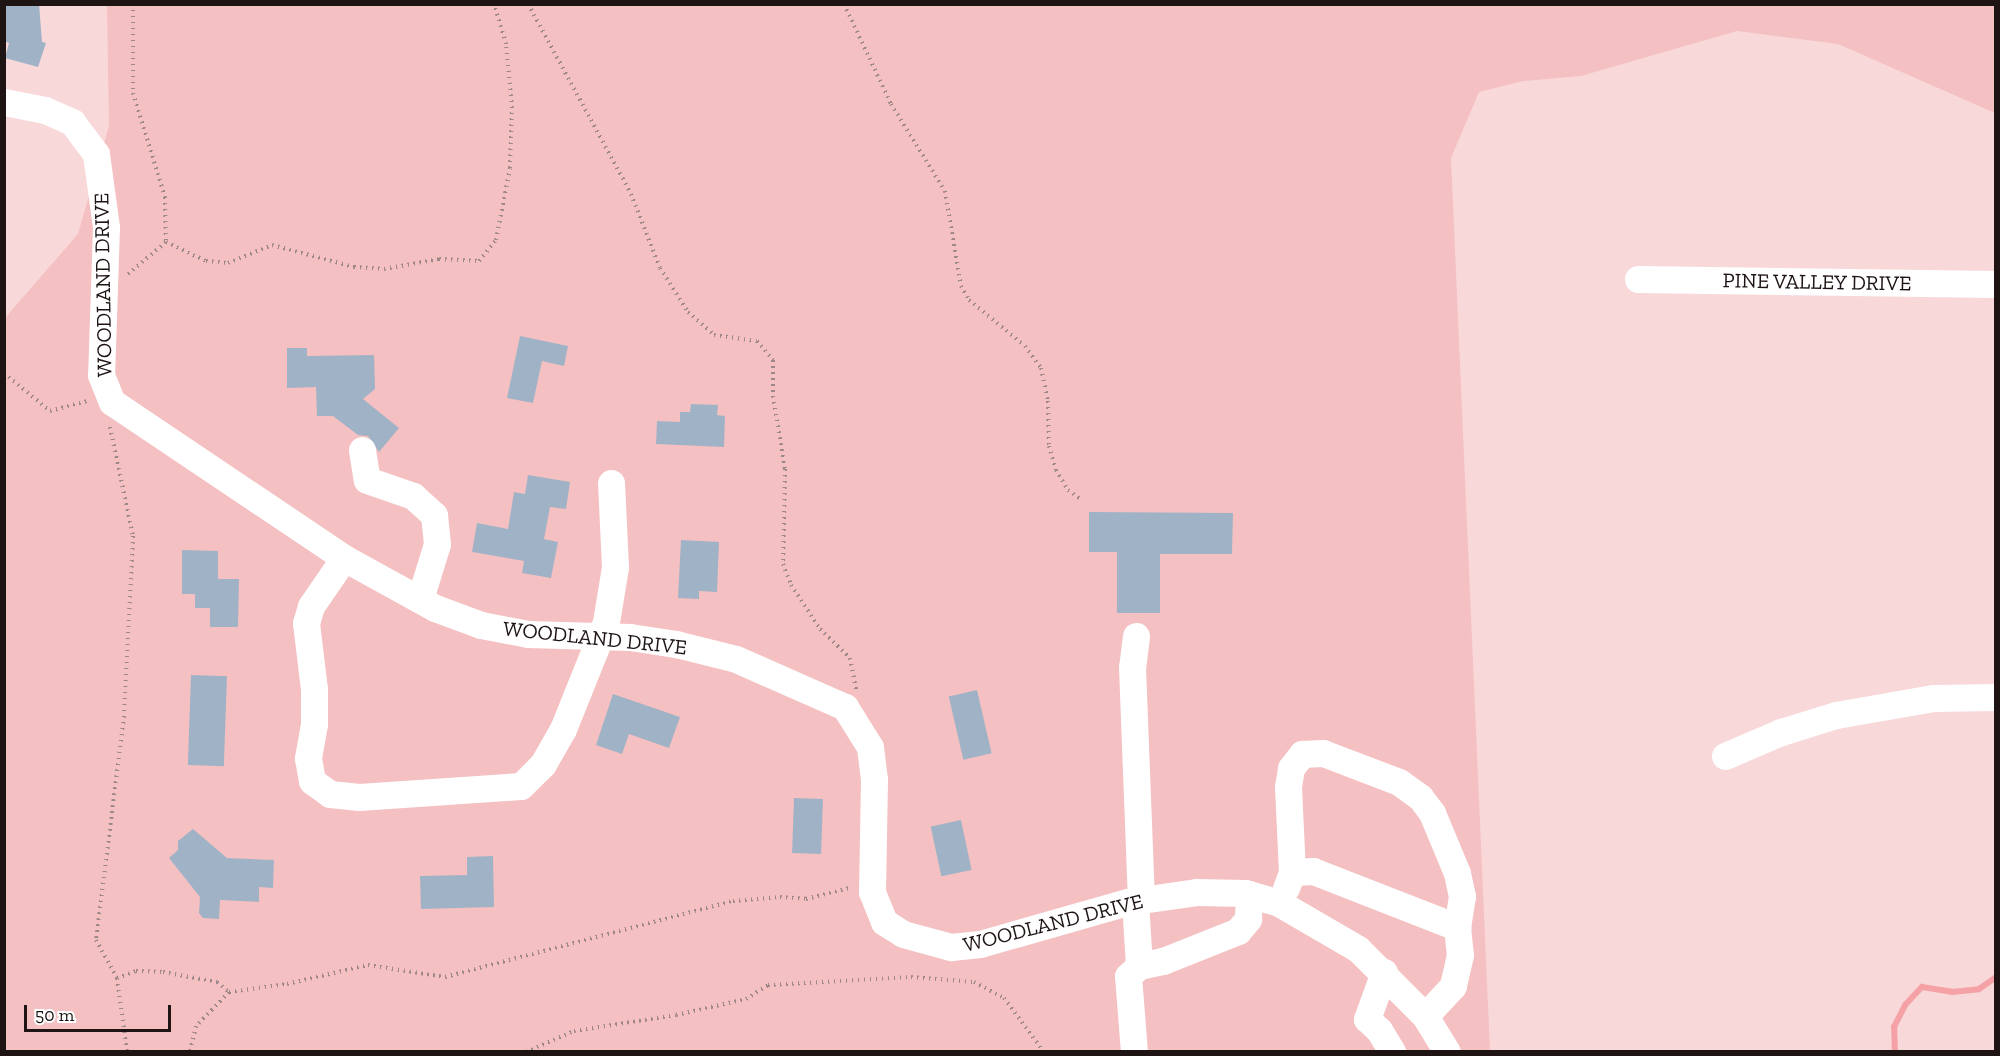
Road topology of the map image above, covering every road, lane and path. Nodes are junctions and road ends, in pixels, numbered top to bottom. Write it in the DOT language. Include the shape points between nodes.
graph roads {
  1 [pos="133,4"];
  2 [pos="494,4"];
  3 [pos="528,4"];
  4 [pos="844,4"];
  5 [pos="4,102"];
  6 [pos="166,242"];
  7 [pos="104,277"];
  8 [pos="1638,279"];
  9 [pos="1995,284"];
  10 [pos="4,373"];
  11 [pos="94,400"];
  12 [pos="109,422"];
  13 [pos="362,450"];
  14 [pos="611,483"];
  15 [pos="1082,500"];
  16 [pos="344,558"];
  17 [pos="420,599"];
  18 [pos="601,636"];
  19 [pos="1136,636"];
  20 [pos="1995,697"];
  21 [pos="856,720"];
  22 [pos="1725,756"];
  23 [pos="1292,872"];
  24 [pos="872,880"];
  25 [pos="1249,894"];
  26 [pos="1138,901"];
  27 [pos="1279,903"];
  28 [pos="1457,927"];
  29 [pos="1139,966"];
  30 [pos="1384,972"];
  31 [pos="117,978"];
  32 [pos="229,992"];
  33 [pos="1425,1016"];
  34 [pos="127,1052"];
  35 [pos="190,1052"];
  36 [pos="526,1052"];
  37 [pos="1044,1052"];
  38 [pos="1134,1052"];
  39 [pos="1392,1052"];
  40 [pos="1447,1052"];
  1 -- 6 [label="path" via="133,93 165,197"];
  2 -- 6 [label="path" via="507,55 512,108 510,168 496,240 479,261 439,259 384,269 364,268 272,245 228,263 206,261"];
  3 -- 21 [label="path" via="631,194 660,268 688,312 714,335 757,341 773,360 773,396 785,469 783,564 790,585 820,629 850,658 855,676"];
  4 -- 15 [label="path" via="891,104 945,191 955,271 961,286 969,300 1025,346 1041,368 1048,401 1049,446 1056,470 1068,490"];
  5 -- 7 [label="street, WOODLAND DRIVE" via="45,110 72,122 96,154 106,226"];
  6 -- 7 [label="path" via="124,278"];
  7 -- 16 [label="street, WOODLAND DRIVE" via="101,375 112,402"];
  8 -- 9 [label="street, PINE VALLEY DRIVE"];
  10 -- 11 [label="path" via="50,411"];
  12 -- 31 [label="path" via="133,536 124,716 96,940"];
  13 -- 17 [label="street" via="367,480 413,496 434,515 437,544"];
  14 -- 18 [label="street" via="615,567"];
  16 -- 17 [label="street, WOODLAND DRIVE"];
  16 -- 18 [label="street" via="311,606 306,623 315,724 308,758 312,781 330,794 359,797 521,786 543,764 562,729"];
  17 -- 18 [label="street, WOODLAND DRIVE" via="481,625 553,636"];
  18 -- 21 [label="street, WOODLAND DRIVE" via="676,644 736,659 845,706"];
  19 -- 26 [label="street" via="1132,668"];
  20 -- 22 [label="street" via="1933,698 1836,715 1781,732"];
  21 -- 24 [label="street, WOODLAND DRIVE" via="870,747 874,779"];
  23 -- 27 [label="street"];
  23 -- 28 [label="street" via="1313,871"];
  23 -- 28 [label="street" via="1288,787 1291,768 1302,754 1323,753 1388,778 1420,797 1432,813 1457,873 1462,896"];
  24 -- 26 [label="street, WOODLAND DRIVE" via="878,914 884,922 912,937 951,947 980,944"];
  24 -- 32 [label="path" via="821,897 733,902 446,977 368,965 287,984"];
  25 -- 26 [label="street, WOODLAND DRIVE" via="1196,892"];
  25 -- 27 [label="street, WOODLAND DRIVE"];
  25 -- 29 [label="street" via="1248,919 1238,931 1163,961"];
  26 -- 29 [label="street"];
  27 -- 30 [label="street, WOODLAND DRIVE" via="1358,949"];
  28 -- 33 [label="street" via="1461,955 1454,986"];
  29 -- 38 [label="street" via="1128,976"];
  30 -- 33 [label="street, WOODLAND DRIVE"];
  30 -- 39 [label="street" via="1367,1019"];
  31 -- 32 [label="path" via="136,970 163,972 217,982"];
  31 -- 34 [label="path"];
  32 -- 35 [label="path" via="196,1026"];
  33 -- 40 [label="street, WOODLAND DRIVE"];
  36 -- 37 [label="path" via="574,1030 676,1015 746,999 768,985 911,977 974,982 1004,998"];
}
